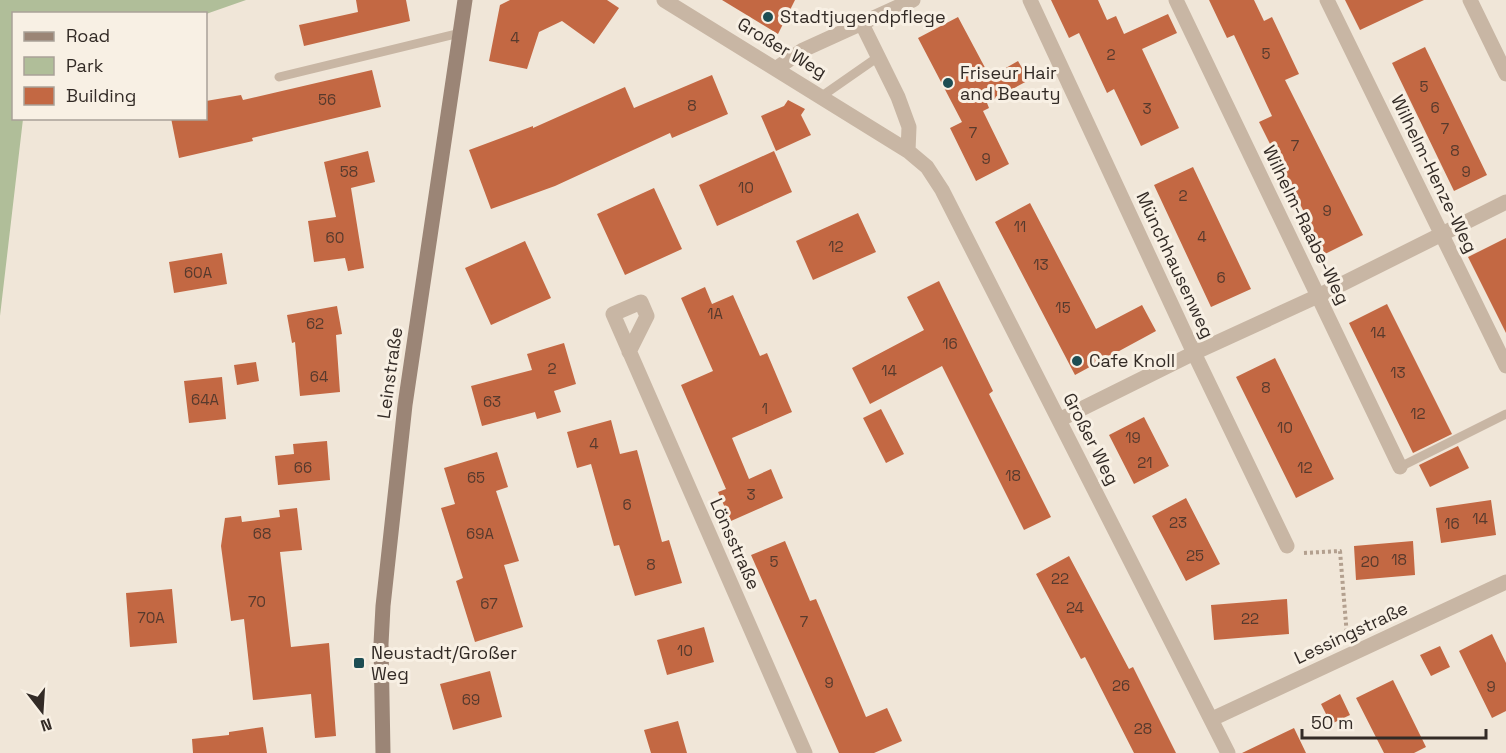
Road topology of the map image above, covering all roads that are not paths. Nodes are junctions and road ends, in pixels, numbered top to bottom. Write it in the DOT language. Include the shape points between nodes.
graph roads {
  1 [pos="465,0"];
  2 [pos="664,0"];
  3 [pos="913,0"];
  4 [pos="1030,0"];
  5 [pos="1176,0"];
  6 [pos="1327,0"];
  7 [pos="1470,0"];
  8 [pos="862,24"];
  9 [pos="460,33"];
  10 [pos="878,57"];
  11 [pos="777,68"];
  12 [pos="1506,74"];
  13 [pos="279,77"];
  14 [pos="822,96"];
  15 [pos="908,151"];
  16 [pos="1506,202"];
  17 [pos="1442,234"];
  18 [pos="1318,296"];
  19 [pos="629,352"];
  20 [pos="1194,353"];
  21 [pos="1506,366"];
  22 [pos="1506,414"];
  23 [pos="1059,420"];
  24 [pos="1400,467"];
  25 [pos="1287,546"];
  26 [pos="1506,582"];
  27 [pos="1212,718"];
  28 [pos="383,753"];
  29 [pos="805,753"];
  30 [pos="1228,753"];
  1 -- 9 [label="street, Leinstraße"];
  2 -- 11 [label="street, Großer Weg"];
  3 -- 8 [label="street"];
  4 -- 20 [label="street, Münchhausenweg"];
  5 -- 18 [label="street, Wilhelm-Raabe-Weg"];
  6 -- 17 [label="street, Wilhelm-Henze-Weg"];
  7 -- 12 [label="street"];
  8 -- 10 [label="street"];
  8 -- 11 [label="street" via="803,50"];
  9 -- 13 [label="lane"];
  9 -- 28 [label="street, Leinstraße" via="405,405 384,594"];
  10 -- 14 [label="lane"];
  10 -- 15 [label="street" via="909,127"];
  11 -- 14 [label="street, Großer Weg"];
  14 -- 15 [label="street, Großer Weg"];
  15 -- 23 [label="street, Großer Weg" via="927,167 942,190"];
  16 -- 17 [label="street"];
  17 -- 18 [label="street"];
  17 -- 21 [label="street, Wilhelm-Henze-Weg"];
  18 -- 20 [label="street"];
  18 -- 24 [label="street, Wilhelm-Raabe-Weg"];
  19 -- 29 [label="street, Lönsstraße"];
  20 -- 23 [label="street"];
  20 -- 25 [label="street, Münchhausenweg"];
  22 -- 24 [label="lane"];
  23 -- 27 [label="street, Großer Weg"];
  26 -- 27 [label="street, Lessingstraße"];
  27 -- 30 [label="street, Großer Weg"];
}
